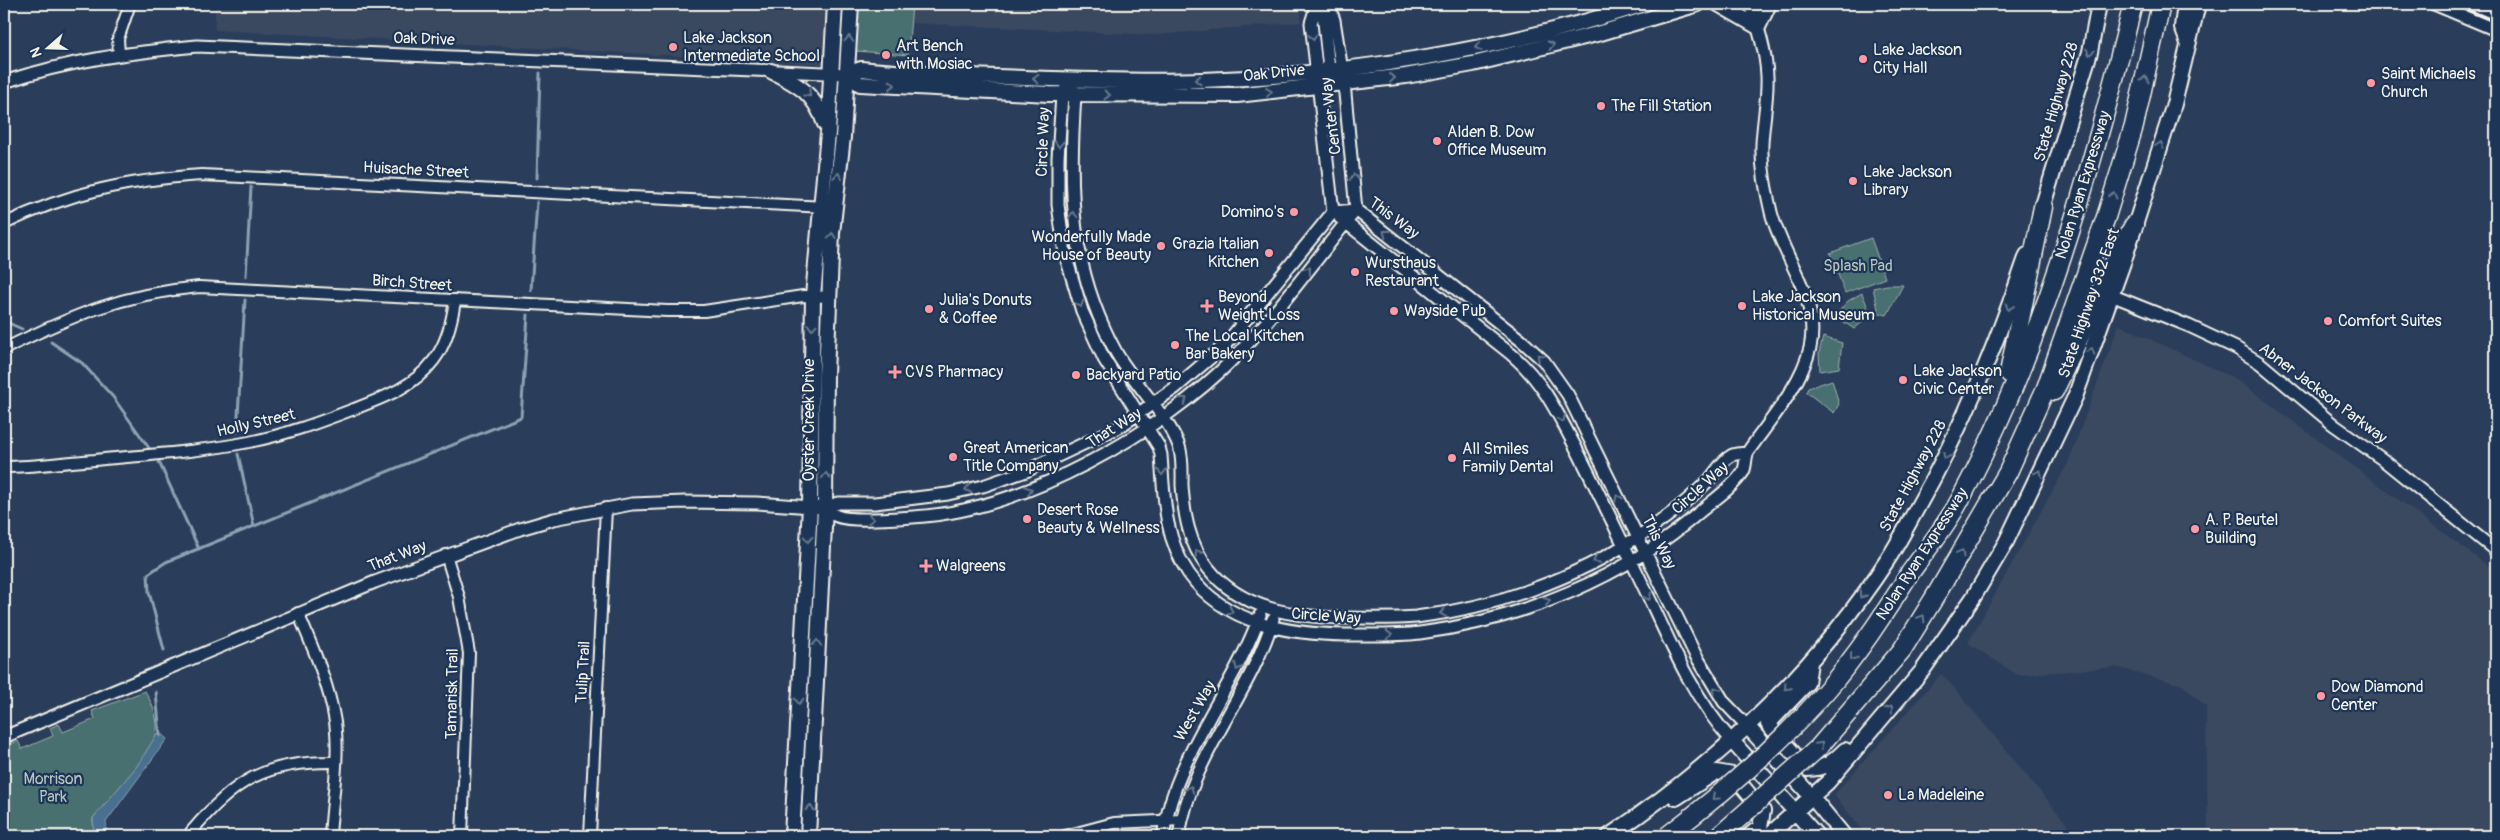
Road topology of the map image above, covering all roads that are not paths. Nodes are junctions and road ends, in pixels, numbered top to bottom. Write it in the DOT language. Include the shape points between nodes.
graph roads {
  1 [pos="130,4"];
  2 [pos="835,4"];
  3 [pos="851,4"];
  4 [pos="1317,4"];
  5 [pos="1322,4"];
  6 [pos="1328,4"];
  7 [pos="1644,4"];
  8 [pos="1698,4"];
  9 [pos="1718,4"];
  10 [pos="1750,4"];
  11 [pos="1769,4"];
  12 [pos="2099,4"];
  13 [pos="2133,4"];
  14 [pos="2161,4"];
  15 [pos="2186,4"];
  16 [pos="2198,4"];
  17 [pos="2434,4"];
  18 [pos="2473,4"];
  19 [pos="2496,14"];
  20 [pos="2468,17"];
  21 [pos="1758,27"];
  22 [pos="2496,30"];
  23 [pos="2188,43"];
  24 [pos="119,53"];
  25 [pos="1329,69"];
  26 [pos="770,71"];
  27 [pos="831,73"];
  28 [pos="847,74"];
  29 [pos="1070,80"];
  30 [pos="4,82"];
  31 [pos="1344,83"];
  32 [pos="1318,86"];
  33 [pos="1068,95"];
  34 [pos="828,133"];
  35 [pos="820,206"];
  36 [pos="2043,206"];
  37 [pos="835,207"];
  38 [pos="1356,210"];
  39 [pos="1333,212"];
  40 [pos="1346,222"];
  41 [pos="4,224"];
  42 [pos="2134,225"];
  43 [pos="2111,295"];
  44 [pos="813,296"];
  45 [pos="829,296"];
  46 [pos="455,300"];
  47 [pos="4,349"];
  48 [pos="1152,405"];
  49 [pos="1139,414"];
  50 [pos="2000,416"];
  51 [pos="1162,417"];
  52 [pos="1147,427"];
  53 [pos="1747,453"];
  54 [pos="4,467"];
  55 [pos="2008,472"];
  56 [pos="922,498"];
  57 [pos="810,506"];
  58 [pos="606,508"];
  59 [pos="825,508"];
  60 [pos="932,516"];
  61 [pos="1637,538"];
  62 [pos="1624,546"];
  63 [pos="2496,550"];
  64 [pos="1644,552"];
  65 [pos="446,555"];
  66 [pos="1630,560"];
  67 [pos="1263,606"];
  68 [pos="1276,610"];
  69 [pos="298,613"];
  70 [pos="1258,622"];
  71 [pos="1271,626"];
  72 [pos="1810,662"];
  73 [pos="1748,727"];
  74 [pos="4,737"];
  75 [pos="1867,739"];
  76 [pos="1732,741"];
  77 [pos="335,762"];
  78 [pos="1184,765"];
  79 [pos="1198,769"];
  80 [pos="1812,797"];
  81 [pos="1662,800"];
  82 [pos="1796,812"];
  83 [pos="1182,820"];
  84 [pos="1166,821"];
  85 [pos="190,832"];
  86 [pos="330,836"];
  87 [pos="462,836"];
  88 [pos="590,836"];
  89 [pos="792,836"];
  90 [pos="808,836"];
  91 [pos="1065,836"];
  92 [pos="1164,836"];
  93 [pos="1179,836"];
  94 [pos="1609,836"];
  95 [pos="1667,836"];
  96 [pos="1719,836"];
  97 [pos="1749,836"];
  98 [pos="1768,836"];
  99 [pos="1817,836"];
  100 [pos="1844,836"];
  1 -- 24 [label="street" via="118,39"];
  2 -- 27 [label="main road, Oyster Creek Drive"];
  28 -- 3 [label="main road, Oyster Creek Drive, one-way"];
  4 -- 25 [label="street, Center Way, one-way" via="1312,23"];
  5 -- 25 [label="street"];
  6 -- 25 [label="street, Center Way" via="1334,20"];
  7 -- 25 [label="main road, Oak Drive, one-way" via="1474,48"];
  31 -- 8 [label="main road, Oak Drive, one-way" via="1474,64 1597,34"];
  9 -- 21 [label="main road"];
  10 -- 21 [label="street, Circle Way"];
  11 -- 21 [label="main road"];
  12 -- 36 [label="main road, State Highway 228, one-way" via="2090,52"];
  13 -- 50 [label="highway, Nolan Ryan Expressway" via="2073,222 2029,347"];
  55 -- 14 [label="highway, Nolan Ryan Expressway, one-way" via="2046,388 2106,217 2134,126"];
  15 -- 23 [label="main road" via="2182,27"];
  16 -- 23 [label="main road, State Highway 332 East"];
  17 -- 20 [label="street"];
  18 -- 19 [label="street"];
  18 -- 20 [label="street"];
  20 -- 22 [label="street"];
  21 -- 53 [label="street, Circle Way" via="1767,79 1762,146 1768,196 1783,248 1810,308 1812,329 1808,355 1794,384"];
  42 -- 23 [label="main road, State Highway 332 East, one-way" via="2174,104"];
  24 -- 26 [label="street, Oak Drive" via="197,46 255,47"];
  24 -- 30 [label="street, Oak Drive"];
  25 -- 29 [label="main road, Oak Drive, one-way" via="1202,80"];
  25 -- 31 [label="street, Center Way"];
  25 -- 32 [label="street, Center Way"];
  26 -- 27 [label="street, Oak Drive"];
  26 -- 34 [label="main road, one-way" via="798,84 815,101"];
  27 -- 28 [label="street, Oak Drive"];
  27 -- 34 [label="main road, Oyster Creek Drive"];
  29 -- 28 [label="main road, Oak Drive, one-way" via="861,70"];
  28 -- 33 [label="main road, Oak Drive, one-way" via="860,84"];
  37 -- 28 [label="main road, Oyster Creek Drive, one-way"];
  29 -- 33 [label="street, Circle Way"];
  31 -- 32 [label="main road, Oak Drive"];
  38 -- 31 [label="street, Center Way, one-way"];
  33 -- 32 [label="main road, Oak Drive, one-way" via="1238,95"];
  32 -- 39 [label="street, Center Way"];
  48 -- 33 [label="street, Circle Way, one-way" via="1129,373 1105,328 1078,251 1072,205"];
  33 -- 49 [label="street, Circle Way, one-way" via="1058,206 1064,254 1088,326 1113,375"];
  34 -- 35 [label="main road, Oyster Creek Drive"];
  35 -- 37 [label="street, Huisache Street"];
  35 -- 41 [label="street, Huisache Street" via="202,175 149,178 102,187 39,207"];
  35 -- 44 [label="main road, Oyster Creek Drive"];
  36 -- 50 [label="highway"];
  36 -- 72 [label="main road, State Highway 228, one-way" via="1997,342 1946,458 1888,559"];
  45 -- 37 [label="main road, Oyster Creek Drive, one-way"];
  38 -- 39 [label="street, This Way"];
  38 -- 40 [label="street"];
  61 -- 38 [label="street, This Way, one-way" via="1568,395 1546,364 1522,341"];
  39 -- 40 [label="street, This Way"];
  39 -- 48 [label="street, That Way" via="1226,345"];
  51 -- 40 [label="street, That Way, one-way" via="1235,357"];
  40 -- 62 [label="street, This Way, one-way" via="1532,372 1557,410"];
  42 -- 43 [label="main road, State Highway 332 East"];
  42 -- 55 [label="highway" via="2045,410"];
  43 -- 63 [label="street, Abner Jackson Parkway" via="2189,326 2260,363 2334,425"];
  75 -- 43 [label="main road, State Highway 332 East, one-way" via="1934,655 2006,542 2075,397"];
  44 -- 45 [label="street, Birch Street"];
  44 -- 46 [label="street, Birch Street" via="704,311"];
  44 -- 57 [label="main road, Oyster Creek Drive, one-way"];
  59 -- 45 [label="main road, Oyster Creek Drive, one-way"];
  46 -- 47 [label="street, Birch Street" via="286,290 199,287 169,290 97,307"];
  46 -- 54 [label="street, Holly Street" via="444,343 423,372 388,396 318,423 251,442 198,451"];
  48 -- 49 [label="street, That Way"];
  48 -- 51 [label="street, Circle Way"];
  49 -- 52 [label="street, Circle Way"];
  49 -- 56 [label="street, That Way, one-way" via="1026,471 983,486"];
  50 -- 95 [label="highway, Nolan Ryan Expressway, one-way, bridge" via="1960,500 1865,642 1826,691 1783,735 1699,812"];
  51 -- 52 [label="street, That Way"];
  67 -- 51 [label="street, Circle Way, one-way" via="1231,590 1200,558 1185,516 1180,448"];
  60 -- 52 [label="street, That Way, one-way" via="966,510 1031,489 1100,457"];
  52 -- 70 [label="street, Circle Way, one-way" via="1161,455 1166,519 1181,560 1199,586 1221,606"];
  53 -- 61 [label="street, Circle Way" via="1731,455 1696,492"];
  53 -- 64 [label="street, Circle Way" via="1745,470 1684,525"];
  96 -- 55 [label="highway, Nolan Ryan Expressway, one-way, bridge" via="1818,748 1902,650"];
  56 -- 59 [label="street, That Way" via="838,503"];
  56 -- 60 [label="street"];
  57 -- 58 [label="street, That Way" via="685,502"];
  57 -- 59 [label="street, That Way"];
  57 -- 89 [label="main road, Oyster Creek Drive, one-way"];
  58 -- 65 [label="street, That Way" via="520,529"];
  58 -- 88 [label="street, Tulip Trail"];
  59 -- 60 [label="street, That Way, one-way" via="837,517"];
  90 -- 59 [label="main road, Oyster Creek Drive, one-way"];
  61 -- 62 [label="street, Circle Way"];
  61 -- 64 [label="street, This Way"];
  62 -- 66 [label="street, This Way"];
  62 -- 68 [label="street, Circle Way, one-way" via="1548,583 1462,609 1383,619 1304,617"];
  64 -- 66 [label="street, Circle Way"];
  73 -- 64 [label="street, This Way, one-way" via="1724,702 1700,664"];
  65 -- 69 [label="street, That Way"];
  65 -- 87 [label="street, Tamarisk Trail" via="460,597 469,653"];
  71 -- 66 [label="street, Circle Way, one-way" via="1306,634 1393,635 1464,626 1551,600"];
  66 -- 76 [label="street, This Way, one-way" via="1693,686"];
  67 -- 68 [label="street, Circle Way"];
  67 -- 70 [label="street, West Way"];
  68 -- 71 [label="street, West Way"];
  69 -- 74 [label="street, That Way"];
  69 -- 77 [label="street" via="327,689 335,723"];
  70 -- 71 [label="street, Circle Way"];
  70 -- 78 [label="street, West Way, one-way" via="1232,679"];
  71 -- 79 [label="street, West Way" via="1256,666"];
  72 -- 73 [label="main road, State Highway 228, one-way"];
  72 -- 75 [label="main road" via="1807,683 1768,724 1807,769 1820,769 1832,763 1854,741"];
  73 -- 76 [label="main road, State Highway 228"];
  73 -- 80 [label="main road, This Way"];
  75 -- 80 [label="main road"];
  76 -- 81 [label="main road, State Highway 228"];
  76 -- 82 [label="main road, This Way"];
  77 -- 85 [label="street" via="309,762 260,773 240,783 218,801"];
  77 -- 86 [label="street"];
  78 -- 79 [label="street"];
  78 -- 84 [label="street, West Way"];
  83 -- 79 [label="street, West Way, one-way"];
  80 -- 82 [label="main road"];
  80 -- 100 [label="main road, This Way"];
  81 -- 94 [label="main road, State Highway 228"];
  81 -- 97 [label="main road" via="1673,800 1716,772 1733,776 1763,811 1760,827"];
  82 -- 98 [label="main road"];
  82 -- 99 [label="main road, This Way"];
  83 -- 84 [label="street"];
  83 -- 93 [label="street, West Way"];
  84 -- 91 [label="street" via="1114,823"];
  84 -- 92 [label="street, West Way"];
}
